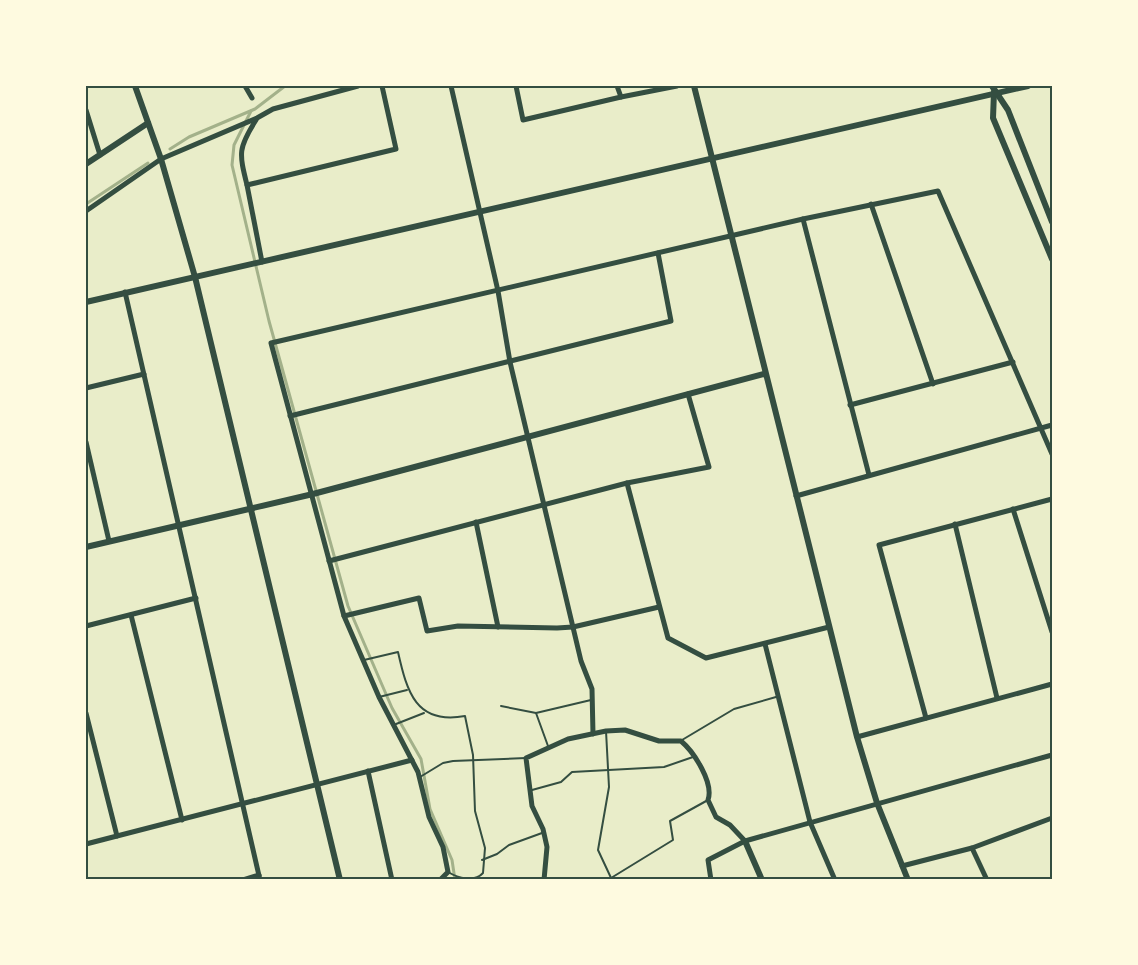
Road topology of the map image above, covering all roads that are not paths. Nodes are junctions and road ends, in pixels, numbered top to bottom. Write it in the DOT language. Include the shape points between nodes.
graph roads {
  1 [pos="135,86"];
  2 [pos="245,86"];
  3 [pos="357,86"];
  4 [pos="382,86"];
  5 [pos="451,86"];
  6 [pos="516,86"];
  7 [pos="617,86"];
  8 [pos="677,86"];
  9 [pos="694,86"];
  10 [pos="1028,86"];
  11 [pos="993,89"];
  12 [pos="621,97"];
  13 [pos="252,98"];
  14 [pos="86,110"];
  15 [pos="257,118"];
  16 [pos="148,123"];
  17 [pos="88,128"];
  18 [pos="100,155"];
  19 [pos="160,157"];
  20 [pos="714,159"];
  21 [pos="86,164"];
  22 [pos="247,184"];
  23 [pos="871,204"];
  24 [pos="86,211"];
  25 [pos="480,213"];
  26 [pos="804,219"];
  27 [pos="1053,222"];
  28 [pos="730,236"];
  29 [pos="658,253"];
  30 [pos="1053,259"];
  31 [pos="262,262"];
  32 [pos="195,277"];
  33 [pos="498,291"];
  34 [pos="125,292"];
  35 [pos="86,302"];
  36 [pos="510,362"];
  37 [pos="1013,363"];
  38 [pos="144,374"];
  39 [pos="764,374"];
  40 [pos="933,384"];
  41 [pos="86,388"];
  42 [pos="688,394"];
  43 [pos="850,405"];
  44 [pos="290,416"];
  45 [pos="1053,425"];
  46 [pos="1041,428"];
  47 [pos="529,435"];
  48 [pos="86,442"];
  49 [pos="1053,454"];
  50 [pos="869,475"];
  51 [pos="627,483"];
  52 [pos="313,494"];
  53 [pos="796,496"];
  54 [pos="1053,499"];
  55 [pos="545,505"];
  56 [pos="1013,509"];
  57 [pos="251,510"];
  58 [pos="476,522"];
  59 [pos="955,524"];
  60 [pos="180,526"];
  61 [pos="109,541"];
  62 [pos="86,547"];
  63 [pos="329,561"];
  64 [pos="196,598"];
  65 [pos="660,607"];
  66 [pos="131,615"];
  67 [pos="344,616"];
  68 [pos="86,626"];
  69 [pos="498,627"];
  70 [pos="573,627"];
  71 [pos="829,627"];
  72 [pos="1053,632"];
  73 [pos="765,644"];
  74 [pos="363,660"];
  75 [pos="1053,684"];
  76 [pos="407,690"];
  77 [pos="379,697"];
  78 [pos="776,697"];
  79 [pos="997,698"];
  80 [pos="591,700"];
  81 [pos="501,706"];
  82 [pos="425,712"];
  83 [pos="86,713"];
  84 [pos="536,713"];
  85 [pos="926,718"];
  86 [pos="393,725"];
  87 [pos="606,731"];
  88 [pos="593,734"];
  89 [pos="857,736"];
  90 [pos="681,741"];
  91 [pos="548,746"];
  92 [pos="1053,755"];
  93 [pos="526,758"];
  94 [pos="693,758"];
  95 [pos="412,760"];
  96 [pos="472,760"];
  97 [pos="607,768"];
  98 [pos="368,771"];
  99 [pos="420,777"];
  100 [pos="317,785"];
  101 [pos="529,790"];
  102 [pos="708,800"];
  103 [pos="877,802"];
  104 [pos="245,804"];
  105 [pos="1053,818"];
  106 [pos="182,820"];
  107 [pos="810,822"];
  108 [pos="543,829"];
  109 [pos="117,836"];
  110 [pos="745,841"];
  111 [pos="86,844"];
  112 [pos="972,848"];
  113 [pos="482,860"];
  114 [pos="902,866"];
  115 [pos="448,873"];
  116 [pos="259,877"];
  117 [pos="243,879"];
  118 [pos="340,879"];
  119 [pos="392,879"];
  120 [pos="440,879"];
  121 [pos="544,879"];
  122 [pos="611,879"];
  123 [pos="711,879"];
  124 [pos="762,879"];
  125 [pos="835,879"];
  126 [pos="908,879"];
  127 [pos="987,879"];
  1 -- 16 [label="street"];
  2 -- 13 [label="street"];
  3 -- 15 [label="street" via="285,105"];
  4 -- 22 [label="street" via="396,149"];
  5 -- 25 [label="street"];
  6 -- 12 [label="street" via="523,120"];
  7 -- 12 [label="street"];
  8 -- 12 [label="street"];
  9 -- 20 [label="street"];
  10 -- 11 [label="street"];
  11 -- 20 [label="street"];
  11 -- 27 [label="street" via="1008,110"];
  11 -- 30 [label="street" via="993,118"];
  14 -- 17 [label="street"];
  15 -- 19 [label="street"];
  15 -- 22 [label="street" via="240,155"];
  16 -- 18 [label="street"];
  16 -- 19 [label="street"];
  17 -- 18 [label="street"];
  18 -- 21 [label="street"];
  19 -- 24 [label="street"];
  19 -- 32 [label="street"];
  20 -- 25 [label="street"];
  20 -- 28 [label="street"];
  22 -- 31 [label="street"];
  23 -- 26 [label="street"];
  23 -- 37 [label="street" via="938,191"];
  23 -- 40 [label="street"];
  25 -- 31 [label="street"];
  25 -- 33 [label="street"];
  26 -- 28 [label="street"];
  26 -- 43 [label="street"];
  28 -- 29 [label="street"];
  28 -- 39 [label="street"];
  29 -- 33 [label="street"];
  29 -- 36 [label="street" via="671,321"];
  31 -- 32 [label="street"];
  32 -- 34 [label="street"];
  32 -- 57 [label="street"];
  33 -- 36 [label="street"];
  33 -- 44 [label="street" via="271,343"];
  34 -- 35 [label="street"];
  34 -- 38 [label="street"];
  36 -- 44 [label="street"];
  36 -- 47 [label="street"];
  37 -- 40 [label="street"];
  37 -- 46 [label="street"];
  38 -- 41 [label="street"];
  38 -- 60 [label="street"];
  39 -- 42 [label="street"];
  39 -- 53 [label="street"];
  40 -- 43 [label="street"];
  42 -- 47 [label="street"];
  42 -- 51 [label="street" via="709,467"];
  43 -- 50 [label="street"];
  44 -- 52 [label="street"];
  45 -- 46 [label="street"];
  46 -- 49 [label="street"];
  46 -- 50 [label="street"];
  47 -- 52 [label="street"];
  47 -- 55 [label="street"];
  48 -- 61 [label="street"];
  50 -- 53 [label="street"];
  51 -- 55 [label="street"];
  51 -- 65 [label="street"];
  52 -- 57 [label="street"];
  52 -- 63 [label="street"];
  53 -- 71 [label="street"];
  54 -- 56 [label="street"];
  55 -- 58 [label="street"];
  55 -- 70 [label="street"];
  56 -- 59 [label="street"];
  56 -- 72 [label="street"];
  57 -- 60 [label="street"];
  57 -- 100 [label="street"];
  58 -- 63 [label="street"];
  58 -- 69 [label="street"];
  59 -- 79 [label="street"];
  59 -- 85 [label="street" via="879,545"];
  60 -- 61 [label="street"];
  60 -- 64 [label="street"];
  61 -- 62 [label="street"];
  63 -- 67 [label="street"];
  64 -- 66 [label="street"];
  64 -- 104 [label="street"];
  65 -- 70 [label="street"];
  65 -- 73 [label="street" via="668,638 706,658"];
  66 -- 68 [label="street"];
  66 -- 106 [label="street"];
  67 -- 69 [label="street" via="419,598 427,631 458,626"];
  67 -- 74 [label="street"];
  69 -- 70 [label="street"];
  70 -- 80 [label="street" via="592,688"];
  71 -- 73 [label="street"];
  71 -- 89 [label="street"];
  73 -- 78 [label="street"];
  74 -- 76 [label="lane" via="398,652"];
  74 -- 77 [label="street"];
  75 -- 79 [label="street"];
  76 -- 77 [label="lane"];
  76 -- 82 [label="lane"];
  77 -- 86 [label="street"];
  78 -- 90 [label="lane" via="734,709"];
  78 -- 107 [label="street"];
  79 -- 85 [label="street"];
  80 -- 84 [label="lane"];
  80 -- 88 [label="street"];
  81 -- 84 [label="lane"];
  82 -- 86 [label="lane"];
  82 -- 96 [label="lane" via="451,719 465,716"];
  83 -- 109 [label="street"];
  84 -- 91 [label="lane"];
  85 -- 89 [label="street"];
  86 -- 95 [label="street"];
  87 -- 88 [label="street"];
  87 -- 90 [label="street" via="625,730 659,741"];
  87 -- 97 [label="lane"];
  88 -- 91 [label="street"];
  89 -- 103 [label="street"];
  90 -- 94 [label="street"];
  91 -- 93 [label="street"];
  92 -- 103 [label="street"];
  93 -- 96 [label="lane"];
  93 -- 101 [label="street"];
  94 -- 97 [label="lane" via="664,767"];
  94 -- 102 [label="street" via="710,783"];
  95 -- 98 [label="street"];
  95 -- 99 [label="street"];
  96 -- 99 [label="lane" via="443,763"];
  96 -- 113 [label="lane" via="475,811 485,848"];
  97 -- 101 [label="lane" via="572,772 561,782"];
  97 -- 122 [label="lane" via="609,787 598,850"];
  98 -- 100 [label="street"];
  98 -- 119 [label="street"];
  99 -- 115 [label="street"];
  100 -- 104 [label="street"];
  100 -- 118 [label="street"];
  101 -- 108 [label="street" via="531,806"];
  102 -- 110 [label="street" via="716,818 730,825"];
  102 -- 122 [label="lane" via="670,821 673,840"];
  103 -- 107 [label="street"];
  103 -- 114 [label="street"];
  104 -- 106 [label="street"];
  104 -- 116 [label="street"];
  105 -- 112 [label="street"];
  106 -- 109 [label="street"];
  107 -- 110 [label="street"];
  107 -- 125 [label="street"];
  108 -- 113 [label="lane" via="541,834"];
  108 -- 121 [label="street" via="547,846"];
  109 -- 111 [label="street"];
  110 -- 123 [label="street" via="708,860"];
  110 -- 124 [label="street"];
  112 -- 114 [label="street"];
  112 -- 127 [label="street"];
  113 -- 115 [label="lane" via="483,873 479,877 457,878"];
  114 -- 126 [label="street"];
  115 -- 120 [label="street"];
  116 -- 117 [label="street"];
}
